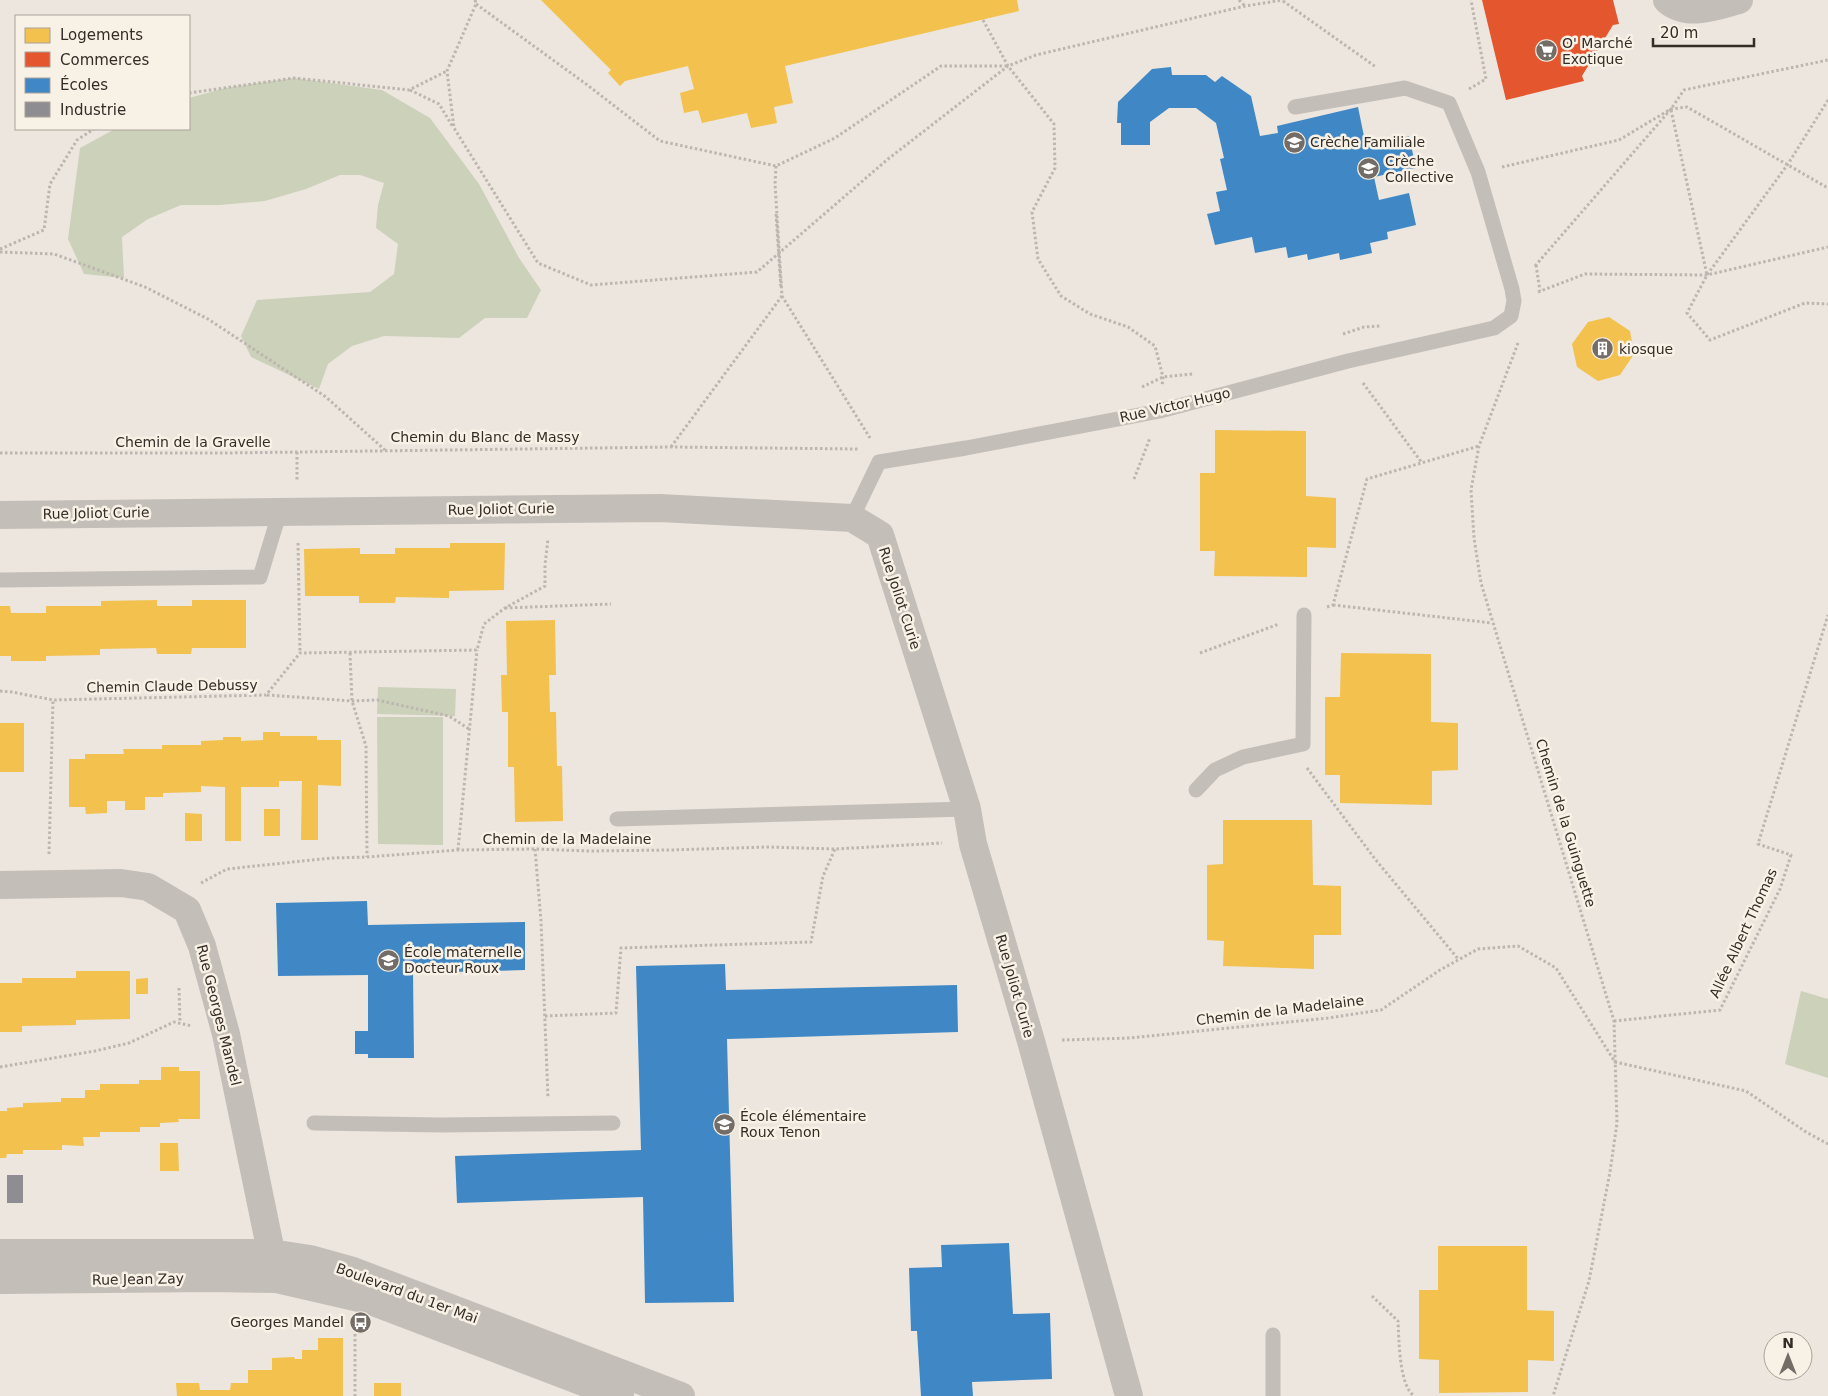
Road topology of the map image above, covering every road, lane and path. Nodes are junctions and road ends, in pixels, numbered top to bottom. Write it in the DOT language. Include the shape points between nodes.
graph roads {
  1 [pos="1239,0"];
  2 [pos="1471,0"];
  3 [pos="1667,0"];
  4 [pos="1739,0"];
  5 [pos="1283,1"];
  6 [pos="476,2"];
  7 [pos="1244,6"];
  8 [pos="983,20"];
  9 [pos="1828,60"];
  10 [pos="1008,66"];
  11 [pos="447,71"];
  12 [pos="1405,88"];
  13 [pos="410,90"];
  14 [pos="190,93"];
  15 [pos="1828,100"];
  16 [pos="1449,103"];
  17 [pos="1295,107"];
  18 [pos="1671,109"];
  19 [pos="454,128"];
  20 [pos="92,130"];
  21 [pos="1788,164"];
  22 [pos="776,166"];
  23 [pos="1478,172"];
  24 [pos="1828,188"];
  25 [pos="776,214"];
  26 [pos="1828,247"];
  27 [pos="0,251"];
  28 [pos="779,254"];
  29 [pos="1536,265"];
  30 [pos="1707,275"];
  31 [pos="781,289"];
  32 [pos="1541,290"];
  33 [pos="1513,295"];
  34 [pos="782,296"];
  35 [pos="1538,297"];
  36 [pos="1828,304"];
  37 [pos="1521,337"];
  38 [pos="1348,361"];
  39 [pos="1163,377"];
  40 [pos="1479,446"];
  41 [pos="671,447"];
  42 [pos="385,450"];
  43 [pos="0,453"];
  44 [pos="878,455"];
  45 [pos="1422,463"];
  46 [pos="552,508"];
  47 [pos="289,511"];
  48 [pos="0,515"];
  49 [pos="852,518"];
  50 [pos="0,580"];
  51 [pos="611,604"];
  52 [pos="1334,604"];
  53 [pos="505,608"];
  54 [pos="1304,615"];
  55 [pos="1828,615"];
  56 [pos="1492,623"];
  57 [pos="477,650"];
  58 [pos="300,653"];
  59 [pos="350,653"];
  60 [pos="1200,653"];
  61 [pos="0,691"];
  62 [pos="266,695"];
  63 [pos="53,700"];
  64 [pos="352,701"];
  65 [pos="469,730"];
  66 [pos="1304,744"];
  67 [pos="1196,790"];
  68 [pos="967,809"];
  69 [pos="617,818"];
  70 [pos="973,844"];
  71 [pos="535,849"];
  72 [pos="835,849"];
  73 [pos="458,850"];
  74 [pos="367,857"];
  75 [pos="0,885"];
  76 [pos="48,885"];
  77 [pos="170,899"];
  78 [pos="1459,960"];
  79 [pos="545,1016"];
  80 [pos="1614,1021"];
  81 [pos="226,1034"];
  82 [pos="1031,1041"];
  83 [pos="1615,1062"];
  84 [pos="0,1067"];
  85 [pos="314,1123"];
  86 [pos="613,1123"];
  87 [pos="549,1124"];
  88 [pos="1828,1144"];
  89 [pos="0,1253"];
  90 [pos="271,1253"];
  91 [pos="0,1280"];
  92 [pos="277,1280"];
  93 [pos="349,1295"];
  94 [pos="1372,1296"];
  95 [pos="1274,1336"];
  96 [pos="355,1396"];
  97 [pos="620,1396"];
  98 [pos="681,1396"];
  99 [pos="1129,1396"];
  100 [pos="1273,1396"];
  101 [pos="1414,1396"];
  102 [pos="1553,1396"];
  1 -- 7 [label="path"];
  2 -- 16 [label="path" via="1486,79"];
  3 -- 4 [label="street" via="1673,5 1695,10"];
  5 -- 7 [label="path"];
  5 -- 12 [label="path"];
  6 -- 11 [label="path"];
  6 -- 22 [label="path" via="660,141"];
  7 -- 10 [label="path" via="1036,54"];
  8 -- 10 [label="path"];
  9 -- 18 [label="path" via="1684,90"];
  10 -- 22 [label="path" via="941,66 835,138"];
  10 -- 28 [label="path" via="888,159"];
  10 -- 39 [label="path" via="1054,124 1055,168 1032,212 1038,259 1061,296 1090,314 1128,327 1155,346"];
  11 -- 13 [label="path"];
  11 -- 19 [label="path"];
  12 -- 16 [label="lane"];
  12 -- 17 [label="lane"];
  13 -- 14 [label="path" via="294,78"];
  13 -- 19 [label="path" via="439,104"];
  15 -- 21 [label="path"];
  16 -- 23 [label="lane"];
  18 -- 21 [label="path" via="1687,107"];
  18 -- 23 [label="path" via="1619,140"];
  18 -- 29 [label="path"];
  18 -- 30 [label="path"];
  19 -- 28 [label="path" via="538,263 591,285 757,272"];
  20 -- 27 [label="path" via="77,140 50,184 44,230"];
  21 -- 24 [label="path"];
  21 -- 30 [label="path"];
  22 -- 28 [label="path"];
  23 -- 33 [label="lane"];
  25 -- 31 [label="path, bridge"];
  26 -- 30 [label="path"];
  27 -- 42 [label="path, Chemin du Blanc de Massy" via="54,254 145,287 208,319 326,397"];
  28 -- 31 [label="path"];
  29 -- 32 [label="path"];
  29 -- 33 [label="path"];
  30 -- 32 [label="path" via="1585,274"];
  30 -- 36 [label="path" via="1686,313 1710,340 1805,303"];
  31 -- 34 [label="path"];
  32 -- 35 [label="path"];
  33 -- 38 [label="lane, Rue Victor Hugo" via="1511,316 1494,328"];
  34 -- 41 [label="path"];
  34 -- 44 [label="path"];
  37 -- 40 [label="path, Chemin de la Guinguette"];
  38 -- 44 [label="lane, Rue Victor Hugo" via="1160,411 966,448"];
  38 -- 45 [label="path"];
  40 -- 45 [label="path"];
  40 -- 56 [label="path, Chemin de la Guinguette" via="1470,490 1480,583"];
  41 -- 42 [label="path, Chemin du Blanc de Massy"];
  41 -- 44 [label="path, Chemin du Blanc de Massy"];
  42 -- 43 [label="path, Chemin de la Gravelle"];
  44 -- 49 [label="lane"];
  45 -- 52 [label="path" via="1367,478"];
  46 -- 47 [label="street, Rue Joliot Curie"];
  46 -- 49 [label="street, Rue Joliot Curie" via="609,515 799,521"];
  46 -- 53 [label="path" via="545,586"];
  47 -- 48 [label="street, Rue Joliot Curie"];
  47 -- 50 [label="lane" via="260,577"];
  47 -- 58 [label="path"];
  49 -- 68 [label="street, Rue Joliot Curie" via="880,535"];
  51 -- 53 [label="path"];
  52 -- 54 [label="path"];
  52 -- 56 [label="path"];
  53 -- 57 [label="path" via="484,624"];
  54 -- 60 [label="path"];
  54 -- 66 [label="lane"];
  55 -- 80 [label="path, Allée Albert Thomas" via="1758,844 1791,855 1780,889 1720,1010"];
  56 -- 80 [label="path, Chemin de la Guinguette"];
  57 -- 59 [label="path"];
  57 -- 65 [label="path"];
  58 -- 59 [label="path"];
  58 -- 62 [label="path, Chemin Claude Debussy"];
  59 -- 64 [label="path"];
  61 -- 63 [label="path, Chemin Claude Debussy"];
  62 -- 63 [label="path, Chemin Claude Debussy"];
  62 -- 64 [label="path"];
  63 -- 76 [label="path"];
  64 -- 65 [label="path" via="377,700 450,716"];
  64 -- 74 [label="path" via="366,746"];
  65 -- 73 [label="path"];
  66 -- 67 [label="lane" via="1243,757 1215,770"];
  66 -- 78 [label="path" via="1301,761 1375,859"];
  68 -- 69 [label="lane"];
  68 -- 70 [label="street, Rue Joliot Curie"];
  70 -- 72 [label="path, Chemin de la Madelaine"];
  70 -- 82 [label="street, Rue Joliot Curie"];
  71 -- 72 [label="path, Chemin de la Madelaine" via="670,850 768,846"];
  71 -- 73 [label="path, Chemin de la Madelaine"];
  71 -- 79 [label="path"];
  72 -- 79 [label="path" via="823,876 811,942 621,948 616,1013"];
  73 -- 74 [label="path, Chemin de la Madelaine"];
  74 -- 77 [label="path, Chemin de la Madelaine" via="227,869"];
  75 -- 76 [label="street, Rue Georges Mandel"];
  76 -- 77 [label="street, Rue Georges Mandel" via="121,883 148,887"];
  77 -- 81 [label="street, Rue Georges Mandel" via="187,910 202,946"];
  78 -- 82 [label="path, Chemin de la Madelaine" via="1380,1010 1130,1038"];
  78 -- 83 [label="path, Chemin de la Madelaine" via="1478,949 1518,946 1556,968"];
  79 -- 87 [label="path"];
  80 -- 83 [label="path, Chemin de la Guinguette"];
  81 -- 84 [label="path" via="174,1022 129,1043"];
  81 -- 90 [label="street, Rue Georges Mandel"];
  82 -- 99 [label="street, Rue Joliot Curie"];
  83 -- 88 [label="path" via="1746,1091"];
  83 -- 102 [label="path, Chemin de la Guinguette" via="1616,1123 1590,1281"];
  85 -- 87 [label="lane"];
  86 -- 87 [label="lane"];
  89 -- 90 [label="street, Rue Jean Zay"];
  90 -- 92 [label="street"];
  90 -- 98 [label="street, Boulevard du 1er Mai" via="353,1270"];
  91 -- 92 [label="street, Rue Jean Zay"];
  92 -- 93 [label="street, Boulevard du 1er Mai"];
  93 -- 96 [label="path" via="355,1328"];
  93 -- 97 [label="street, Boulevard du 1er Mai"];
  94 -- 101 [label="path" via="1398,1322 1401,1365 1409,1392"];
  95 -- 100 [label="lane"];
}
